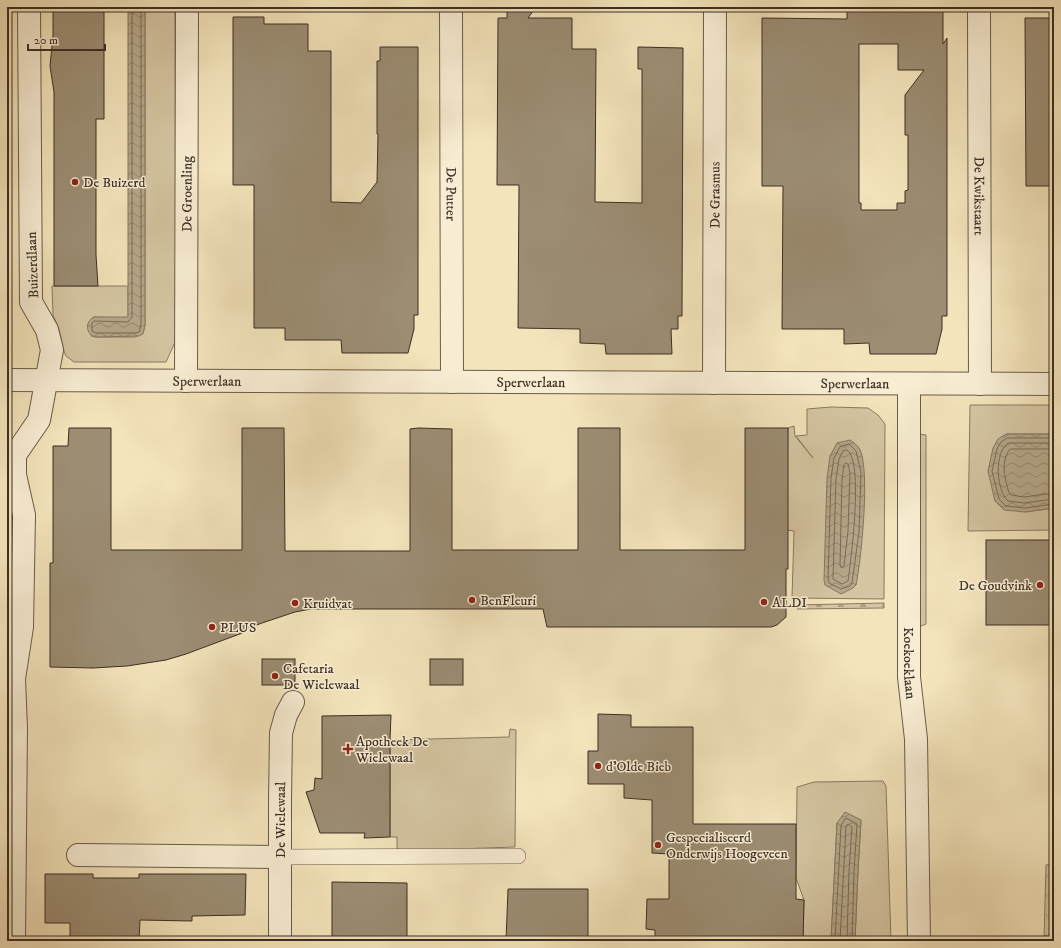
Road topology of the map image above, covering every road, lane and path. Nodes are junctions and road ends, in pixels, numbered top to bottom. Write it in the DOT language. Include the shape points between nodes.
graph roads {
  1 [pos="29,7"];
  2 [pos="187,7"];
  3 [pos="451,7"];
  4 [pos="715,7"];
  5 [pos="979,7"];
  6 [pos="7,380"];
  7 [pos="47,380"];
  8 [pos="186,381"];
  9 [pos="452,382"];
  10 [pos="714,383"];
  11 [pos="909,384"];
  12 [pos="980,384"];
  13 [pos="1054,384"];
  14 [pos="293,702"];
  15 [pos="78,855"];
  16 [pos="518,856"];
  17 [pos="280,857"];
  18 [pos="14,941"];
  19 [pos="280,941"];
  20 [pos="919,941"];
  1 -- 7 [label="street, Buizerdlaan" via="31,302 47,330 52,350"];
  2 -- 8 [label="street, De Groenling"];
  3 -- 9 [label="street, De Putter"];
  4 -- 10 [label="street, De Grasmus"];
  5 -- 12 [label="street, De Kwikstaart"];
  6 -- 7 [label="street, Sperwerlaan"];
  7 -- 8 [label="street, Sperwerlaan"];
  7 -- 18 [label="street, Buizerdlaan" via="39,420 15,456 15,475 24,515 22,627 14,679"];
  8 -- 9 [label="street, Sperwerlaan"];
  9 -- 10 [label="street, Sperwerlaan"];
  10 -- 11 [label="street, Sperwerlaan"];
  11 -- 12 [label="street, Sperwerlaan"];
  11 -- 20 [label="street, Koekoeklaan" via="909,677 916,739"];
  12 -- 13 [label="street, Sperwerlaan"];
  14 -- 17 [label="street, De Wielewaal" via="281,733"];
  15 -- 17 [label="street"];
  16 -- 17 [label="lane"];
  17 -- 19 [label="street, De Wielewaal"];
}
